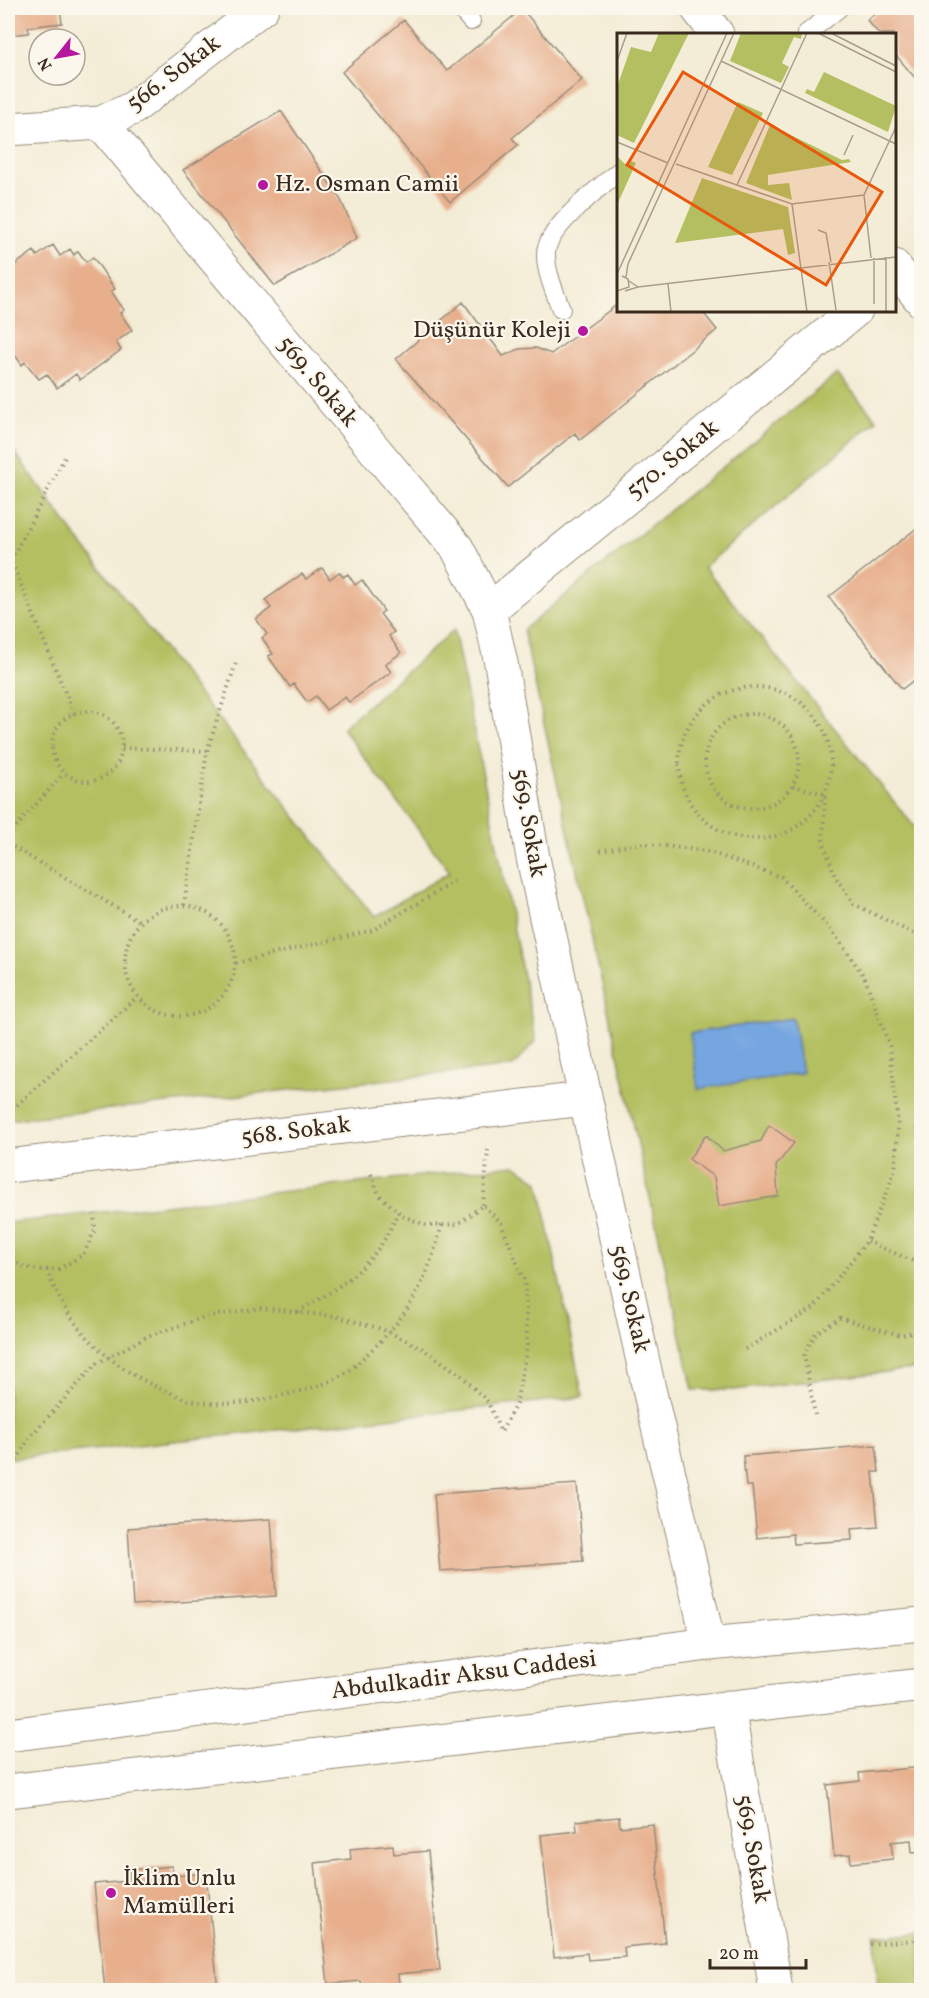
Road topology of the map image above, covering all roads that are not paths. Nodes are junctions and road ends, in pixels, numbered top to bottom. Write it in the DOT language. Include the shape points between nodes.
graph roads {
  1 [pos="262,8"];
  2 [pos="697,8"];
  3 [pos="838,8"];
  4 [pos="716,33"];
  5 [pos="807,33"];
  6 [pos="101,123"];
  7 [pos="8,129"];
  8 [pos="617,173"];
  9 [pos="903,269"];
  10 [pos="921,301"];
  11 [pos="561,309"];
  12 [pos="854,312"];
  13 [pos="489,610"];
  14 [pos="584,1099"];
  15 [pos="8,1166"];
  16 [pos="921,1624"];
  17 [pos="709,1644"];
  18 [pos="921,1684"];
  19 [pos="728,1707"];
  20 [pos="8,1735"];
  21 [pos="8,1791"];
  22 [pos="776,1990"];
  1 -- 6 [label="street, 566. Sokak" via="133,108"];
  2 -- 4 [label="street"];
  3 -- 5 [label="lane"];
  6 -- 7 [label="street, 566. Sokak"];
  6 -- 13 [label="street, 569. Sokak" via="457,548"];
  8 -- 11 [label="lane" via="574,210 553,235 545,253"];
  9 -- 10 [label="street"];
  12 -- 13 [label="street, 570. Sokak"];
  13 -- 14 [label="street, 569. Sokak" via="533,858"];
  14 -- 15 [label="street, 568. Sokak"];
  14 -- 17 [label="street, 569. Sokak"];
  16 -- 17 [label="street, Abdulkadir Aksu Caddesi"];
  17 -- 20 [label="street, Abdulkadir Aksu Caddesi"];
  18 -- 19 [label="street"];
  19 -- 21 [label="street"];
  19 -- 22 [label="street, 569. Sokak"];
}
